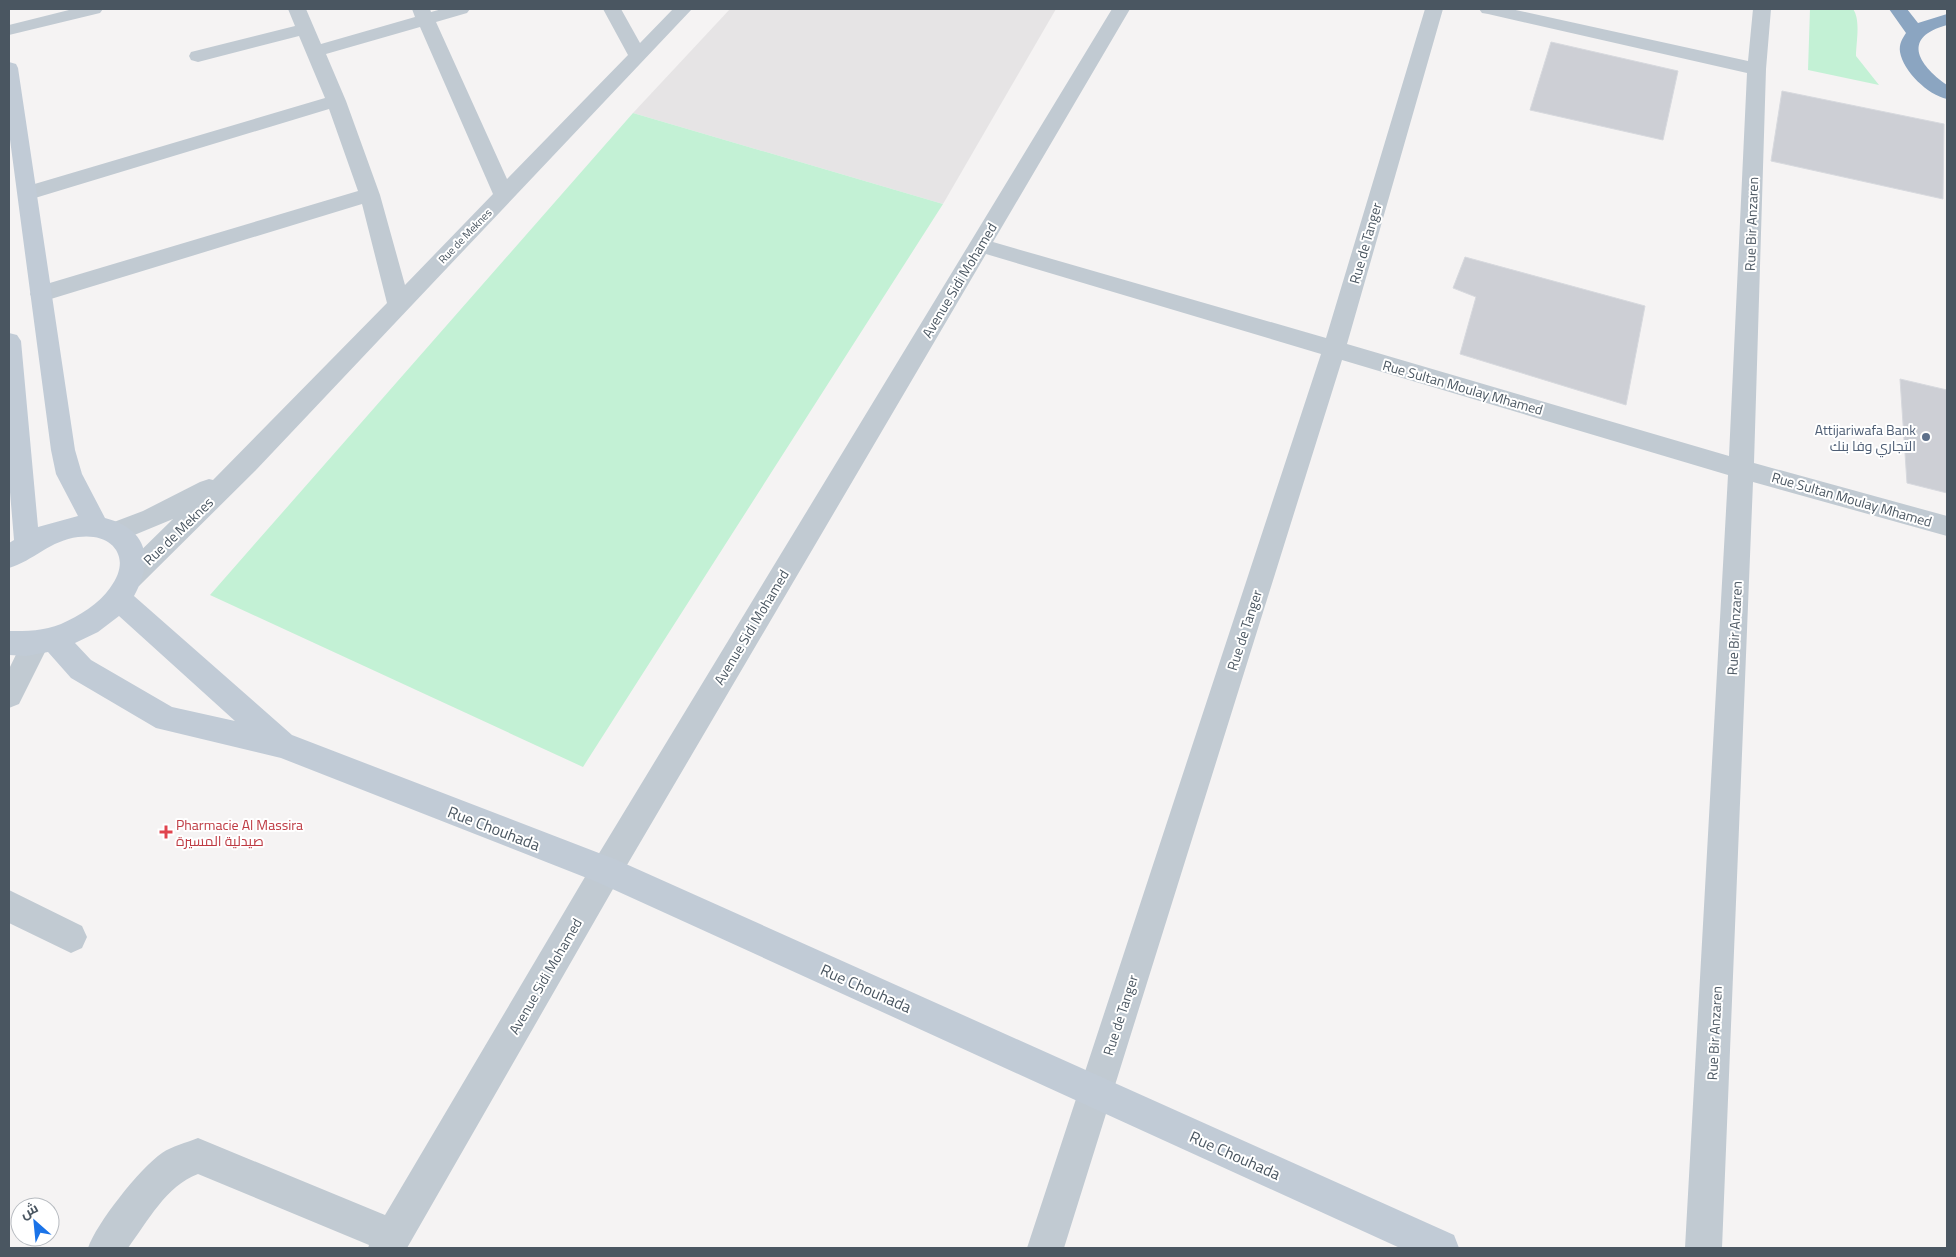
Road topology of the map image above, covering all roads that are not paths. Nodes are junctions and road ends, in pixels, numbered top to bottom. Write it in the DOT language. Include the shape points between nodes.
graph roads {
  1 [pos="94,9"];
  2 [pos="297,9"];
  3 [pos="461,9"];
  4 [pos="612,9"];
  5 [pos="683,9"];
  6 [pos="1121,9"];
  7 [pos="1434,9"];
  8 [pos="1488,9"];
  9 [pos="1762,9"];
  10 [pos="1898,9"];
  11 [pos="423,14"];
  12 [pos="1947,19"];
  13 [pos="305,28"];
  14 [pos="9,30"];
  15 [pos="1915,32"];
  16 [pos="314,52"];
  17 [pos="638,55"];
  18 [pos="198,56"];
  19 [pos="9,68"];
  20 [pos="1757,69"];
  21 [pos="1947,93"];
  22 [pos="336,101"];
  23 [pos="28,193"];
  24 [pos="370,194"];
  25 [pos="504,195"];
  26 [pos="980,245"];
  27 [pos="41,294"];
  28 [pos="400,304"];
  29 [pos="9,341"];
  30 [pos="1334,349"];
  31 [pos="247,463"];
  32 [pos="1741,468"];
  33 [pos="15,481"];
  34 [pos="1947,526"];
  35 [pos="106,529"];
  36 [pos="18,550"];
  37 [pos="124,588"];
  38 [pos="33,642"];
  39 [pos="9,695"];
  40 [pos="282,745"];
  41 [pos="606,871"];
  42 [pos="9,906"];
  43 [pos="71,937"];
  44 [pos="1096,1092"];
  45 [pos="389,1242"];
  46 [pos="106,1248"];
  47 [pos="1045,1248"];
  48 [pos="1442,1248"];
  49 [pos="1704,1248"];
  1 -- 14 [label="street"];
  2 -- 13 [label="street"];
  3 -- 11 [label="street"];
  4 -- 17 [label="street"];
  5 -- 17 [label="street, Rue de Meknes"];
  6 -- 26 [label="street, Avenue Sidi Mohamed"];
  7 -- 30 [label="street, Rue de Tanger"];
  8 -- 20 [label="street"];
  9 -- 20 [label="street, Rue Bir Anzaren"];
  10 -- 15 [label="highway"];
  11 -- 16 [label="street"];
  11 -- 25 [label="street"];
  12 -- 15 [label="highway" via="1935,21"];
  13 -- 16 [label="street"];
  13 -- 18 [label="street"];
  15 -- 21 [label="highway" via="1910,40 1911,58 1928,79"];
  16 -- 22 [label="street"];
  17 -- 25 [label="street, Rue de Meknes"];
  19 -- 23 [label="street"];
  20 -- 32 [label="street, Rue Bir Anzaren"];
  22 -- 23 [label="street"];
  22 -- 24 [label="street"];
  23 -- 27 [label="street"];
  24 -- 27 [label="street"];
  24 -- 28 [label="street"];
  25 -- 28 [label="street, Rue de Meknes"];
  26 -- 30 [label="street, Rue Sultan Moulay Mhamed"];
  26 -- 41 [label="street, Avenue Sidi Mohamed"];
  27 -- 35 [label="street" via="69,474"];
  28 -- 31 [label="street, Rue de Meknes"];
  29 -- 33 [label="street"];
  30 -- 32 [label="street, Rue Sultan Moulay Mhamed"];
  30 -- 44 [label="street, Rue de Tanger"];
  31 -- 35 [label="street, Rue de Meknes" via="186,502 152,518"];
  31 -- 37 [label="street, Rue de Meknes"];
  32 -- 34 [label="street, Rue Sultan Moulay Mhamed"];
  32 -- 49 [label="street, Rue Bir Anzaren"];
  33 -- 36 [label="street"];
  35 -- 36 [label="street" via="73,527 56,531"];
  35 -- 37 [label="street" via="128,543 134,559"];
  37 -- 38 [label="street" via="99,617 75,632"];
  37 -- 40 [label="street, Rue Chouhada"];
  38 -- 39 [label="street"];
  38 -- 40 [label="street, Rue Chouhada" via="166,719"];
  40 -- 41 [label="street, Rue Chouhada"];
  41 -- 44 [label="street, Rue Chouhada"];
  41 -- 45 [label="street, Avenue Sidi Mohamed"];
  42 -- 43 [label="street"];
  44 -- 47 [label="street, Rue de Tanger"];
  44 -- 48 [label="street, Rue Chouhada"];
  45 -- 46 [label="street" via="198,1156 175,1165 152,1184"];
}
